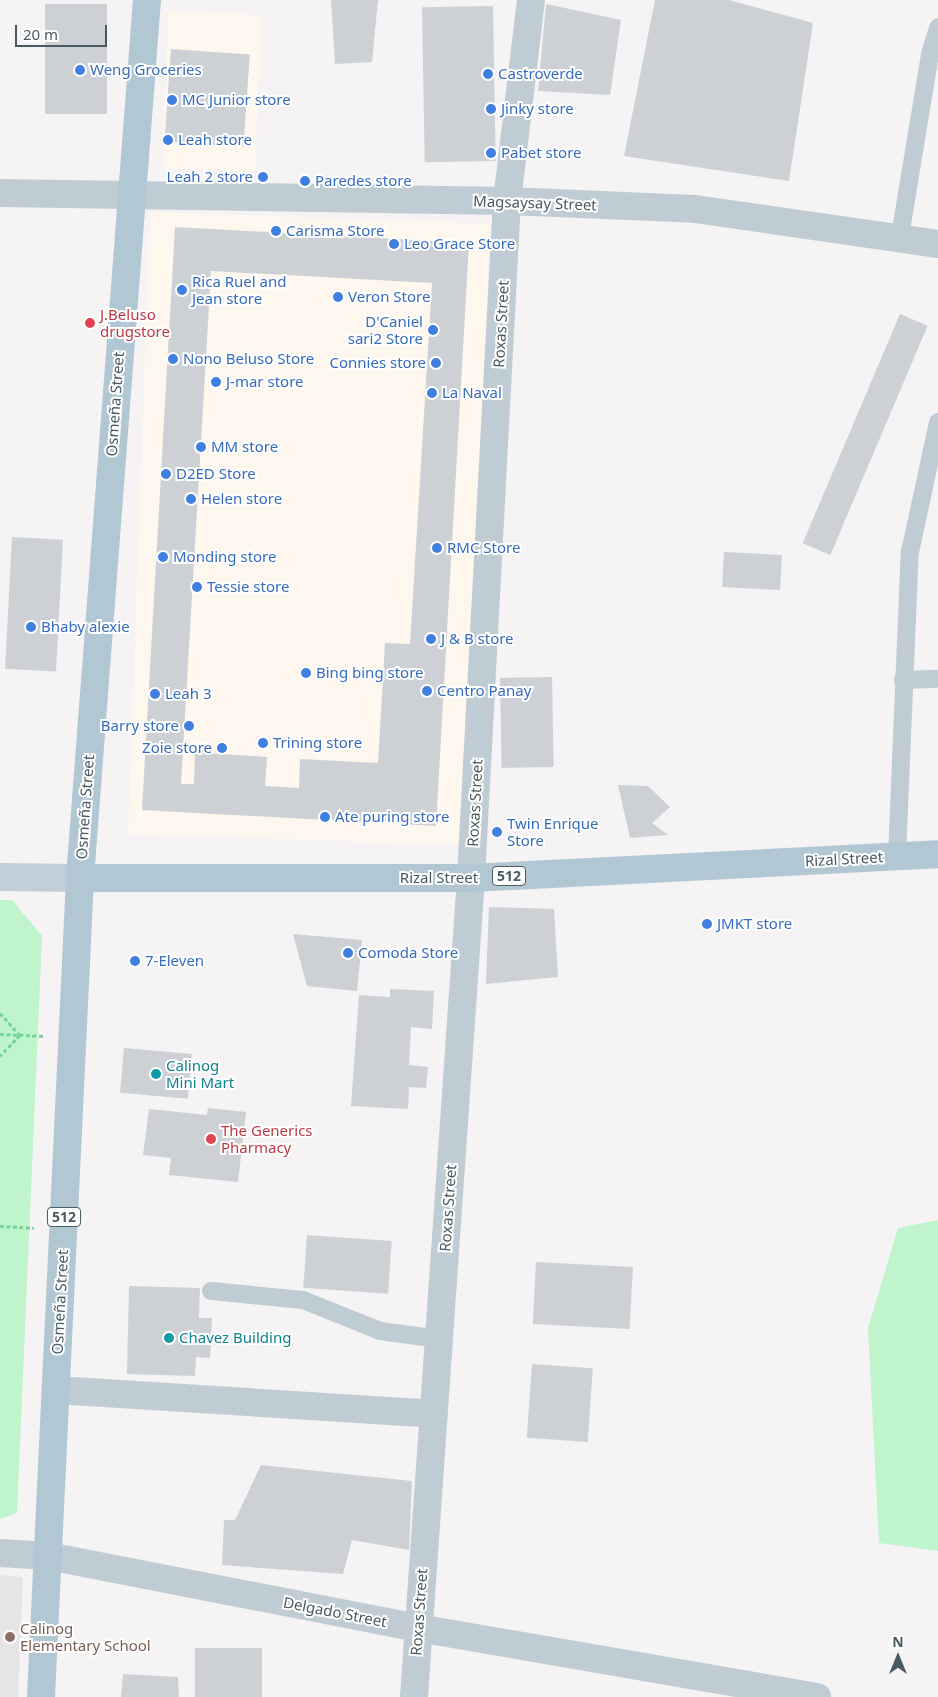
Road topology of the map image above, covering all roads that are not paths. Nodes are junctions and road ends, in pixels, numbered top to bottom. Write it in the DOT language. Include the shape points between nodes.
graph roads {
  1 [pos="147,0"];
  2 [pos="531,0"];
  3 [pos="938,27"];
  4 [pos="0,194"];
  5 [pos="130,198"];
  6 [pos="507,201"];
  7 [pos="900,236"];
  8 [pos="938,244"];
  9 [pos="938,422"];
  10 [pos="931,483"];
  11 [pos="938,679"];
  12 [pos="903,680"];
  13 [pos="938,854"];
  14 [pos="897,856"];
  15 [pos="0,877"];
  16 [pos="80,878"];
  17 [pos="471,878"];
  18 [pos="211,1291"];
  19 [pos="439,1339"];
  20 [pos="56,1390"];
  21 [pos="433,1414"];
  22 [pos="0,1553"];
  23 [pos="48,1556"];
  24 [pos="418,1628"];
  25 [pos="41,1697"];
  26 [pos="414,1697"];
  27 [pos="817,1697"];
  1 -- 5 [label="main road, Osmeña Street"];
  2 -- 6 [label="street, Roxas Street"];
  3 -- 7 [label="lane" via="930,54"];
  4 -- 5 [label="street, Magsaysay Street"];
  5 -- 6 [label="street, Magsaysay Street"];
  5 -- 16 [label="main road, Osmeña Street"];
  6 -- 7 [label="street, Magsaysay Street" via="695,209"];
  6 -- 17 [label="street, Roxas Street"];
  7 -- 8 [label="street, Magsaysay Street"];
  9 -- 10 [label="lane"];
  10 -- 12 [label="lane" via="910,552"];
  11 -- 12 [label="lane"];
  12 -- 14 [label="lane"];
  13 -- 14 [label="main road, Rizal Street / 512"];
  14 -- 17 [label="main road, Rizal Street / 512"];
  15 -- 16 [label="street, Rizal Street"];
  16 -- 17 [label="main road, Rizal Street / 512"];
  16 -- 20 [label="main road, Osmeña Street / 512"];
  17 -- 19 [label="street, Roxas Street"];
  18 -- 19 [label="lane" via="302,1300 380,1331"];
  19 -- 21 [label="street, Roxas Street"];
  20 -- 21 [label="street"];
  20 -- 23 [label="main road, Osmeña Street / 512"];
  21 -- 24 [label="street, Roxas Street"];
  22 -- 23 [label="street, Delgado Street"];
  23 -- 24 [label="street, Delgado Street"];
  23 -- 25 [label="main road, 512"];
  24 -- 26 [label="street, Roxas Street"];
  24 -- 27 [label="street, Delgado Street"];
}
